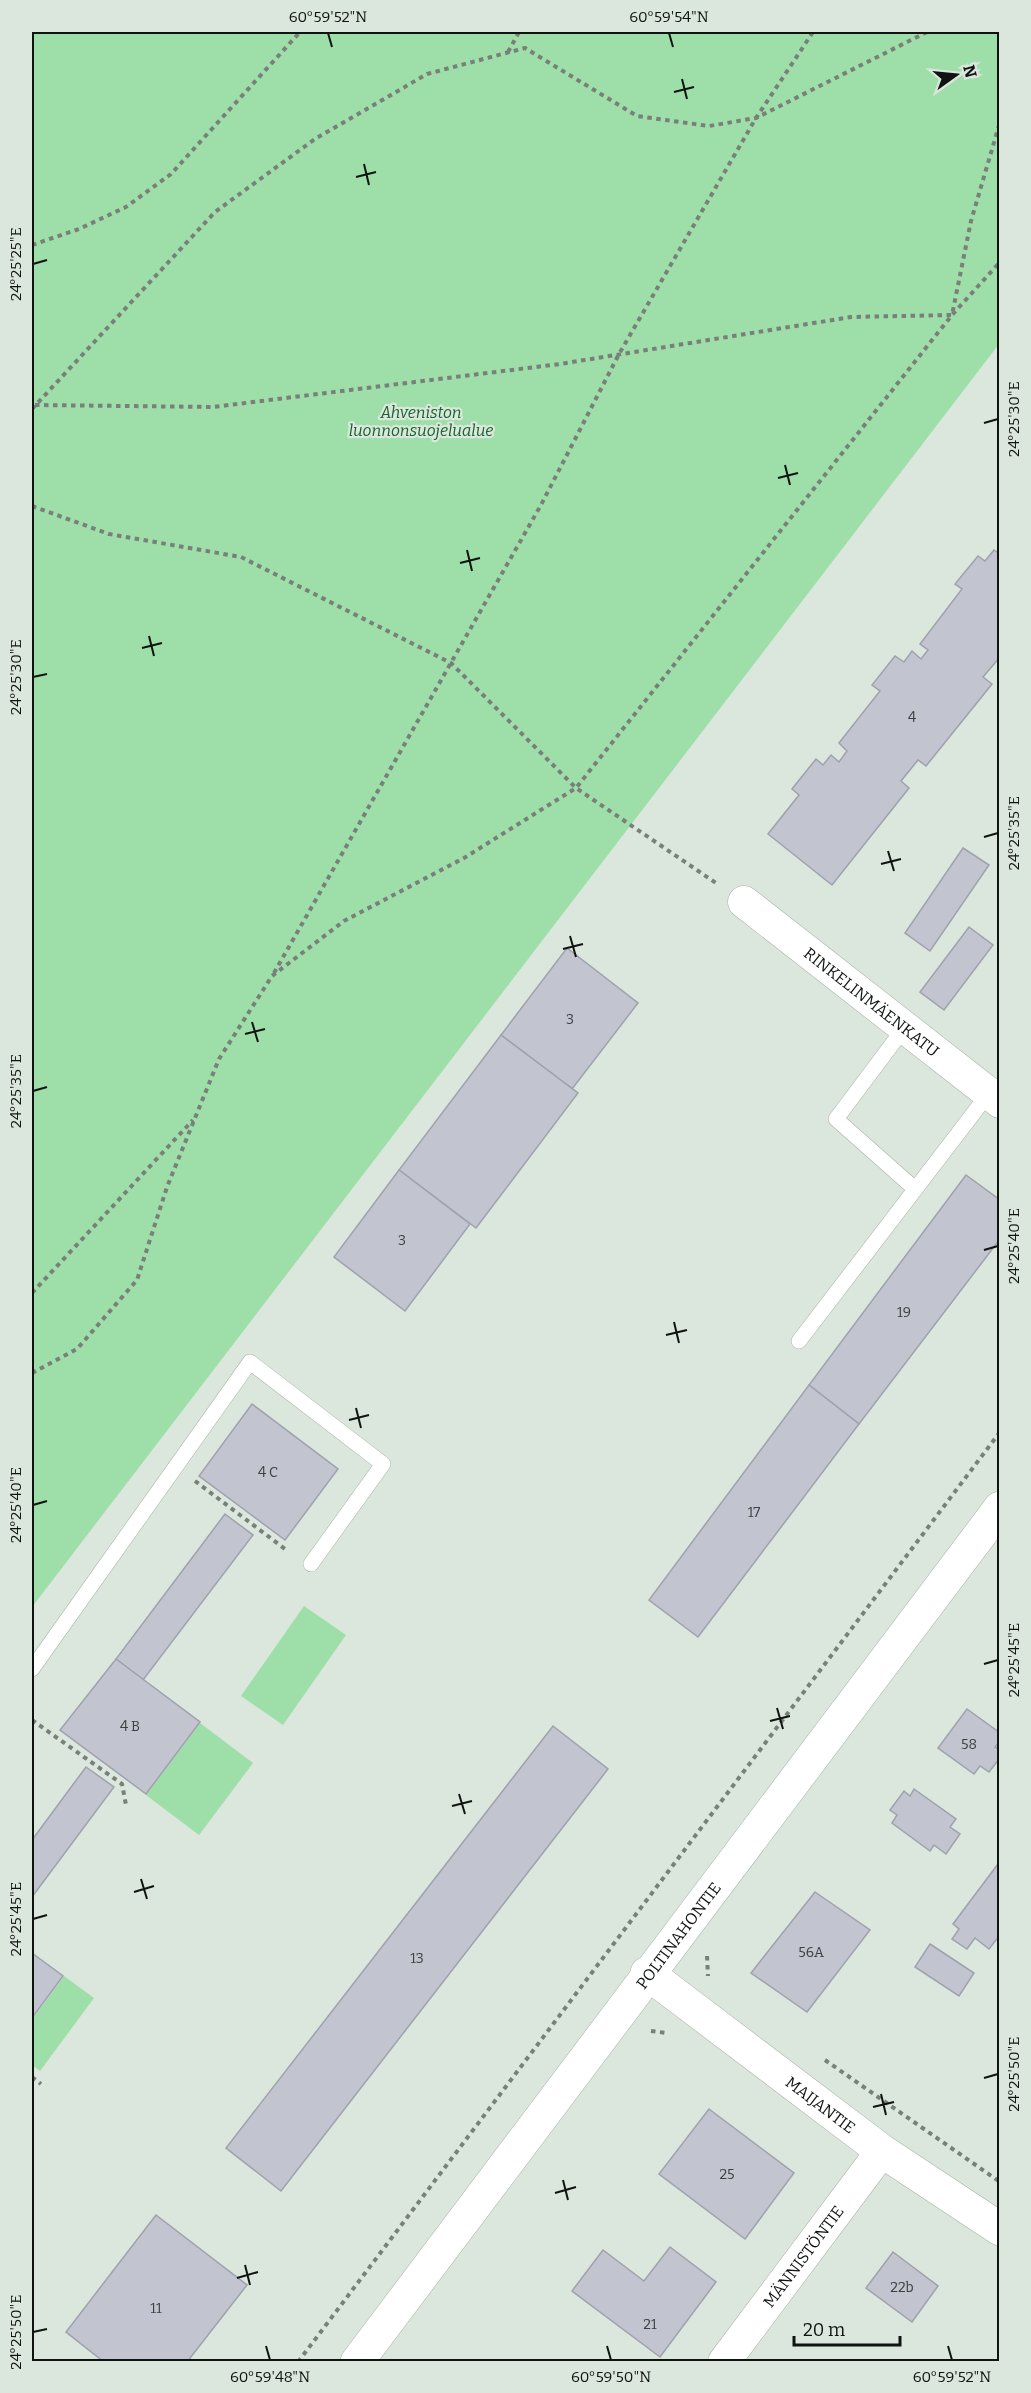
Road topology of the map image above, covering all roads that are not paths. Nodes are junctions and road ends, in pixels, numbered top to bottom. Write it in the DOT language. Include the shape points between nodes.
graph roads {
  1 [pos="744,902"];
  2 [pos="904,1027"];
  3 [pos="994,1098"];
  4 [pos="915,1189"];
  5 [pos="799,1341"];
  6 [pos="999,1508"];
  7 [pos="311,1564"];
  8 [pos="32,1669"];
  9 [pos="647,1973"];
  10 [pos="882,2151"];
  11 [pos="999,2229"];
  12 [pos="357,2361"];
  13 [pos="724,2361"];
  1 -- 2 [label="street, RINKELINMÄENKATU"];
  2 -- 3 [label="street, RINKELINMÄENKATU"];
  2 -- 4 [label="lane" via="836,1119"];
  3 -- 4 [label="lane"];
  4 -- 5 [label="lane"];
  6 -- 9 [label="main road, POLTINAHONTIE"];
  7 -- 8 [label="lane" via="383,1464 250,1362"];
  9 -- 10 [label="main road, MAIJANTIE"];
  9 -- 12 [label="main road, POLTINAHONTIE"];
  10 -- 11 [label="main road, MAIJANTIE"];
  10 -- 13 [label="street, MÄNNISTÖNTIE"];
}
